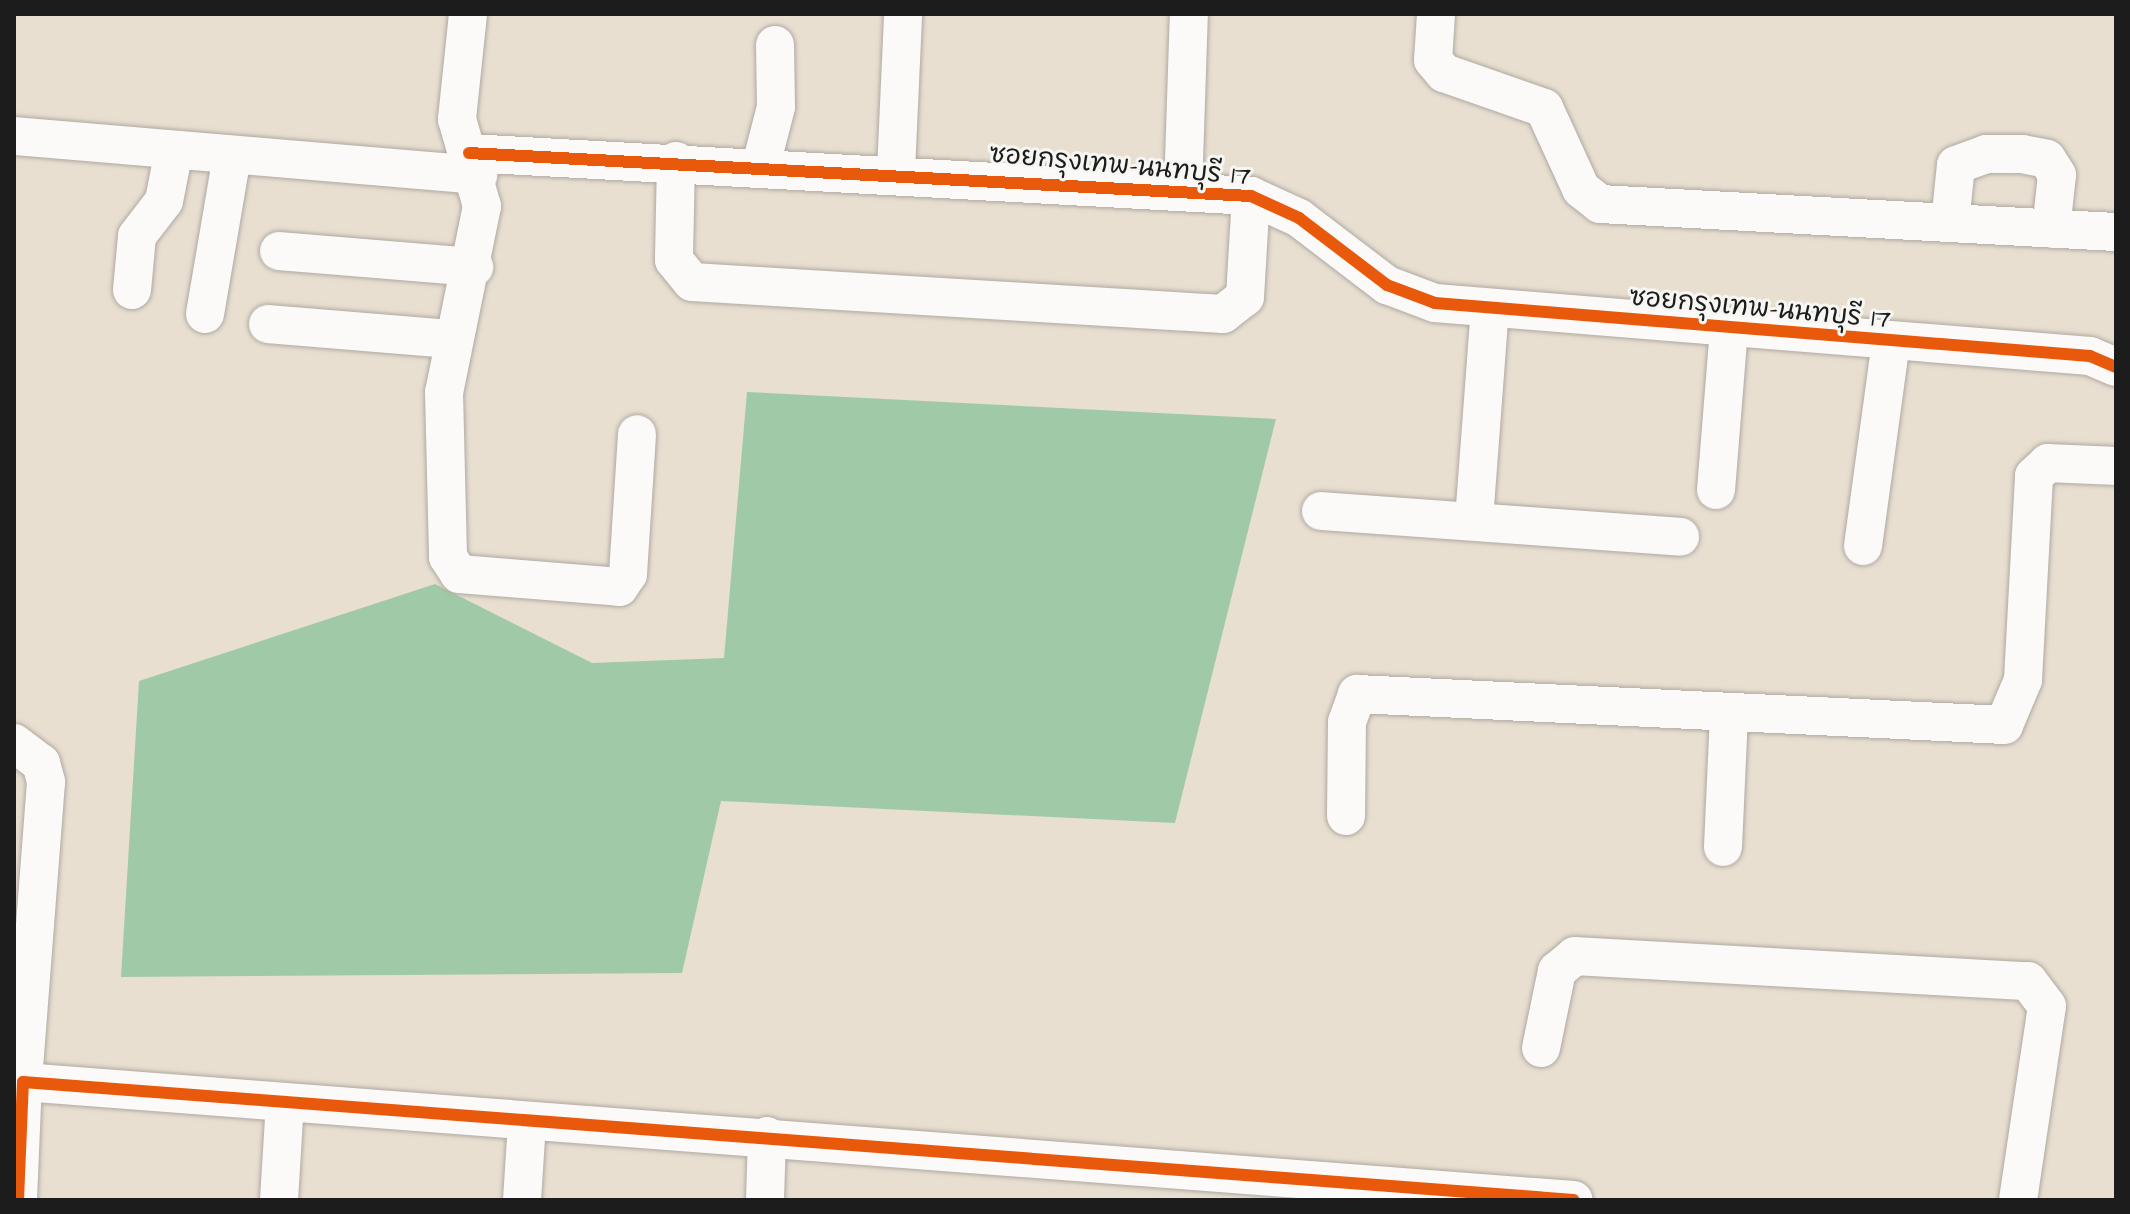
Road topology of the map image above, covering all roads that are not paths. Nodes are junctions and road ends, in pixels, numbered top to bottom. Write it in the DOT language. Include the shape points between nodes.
graph roads {
  1 [pos="468,14"];
  2 [pos="903,14"];
  3 [pos="1189,14"];
  4 [pos="1436,14"];
  5 [pos="775,45"];
  6 [pos="14,136"];
  7 [pos="174,150"];
  8 [pos="232,156"];
  9 [pos="676,161"];
  10 [pos="474,164"];
  11 [pos="761,165"];
  12 [pos="896,171"];
  13 [pos="1183,191"];
  14 [pos="1251,196"];
  15 [pos="1950,223"];
  16 [pos="2051,229"];
  17 [pos="2116,232"];
  18 [pos="279,251"];
  19 [pos="474,267"];
  20 [pos="132,290"];
  21 [pos="1490,309"];
  22 [pos="205,314"];
  23 [pos="268,324"];
  24 [pos="1729,327"];
  25 [pos="449,339"];
  26 [pos="1891,342"];
  27 [pos="2116,367"];
  28 [pos="637,434"];
  29 [pos="2116,466"];
  30 [pos="1716,490"];
  31 [pos="1321,511"];
  32 [pos="1474,520"];
  33 [pos="1680,537"];
  34 [pos="1863,546"];
  35 [pos="1729,716"];
  36 [pos="14,743"];
  37 [pos="1346,816"];
  38 [pos="1723,847"];
  39 [pos="1541,1048"];
  40 [pos="23,1082"];
  41 [pos="285,1103"];
  42 [pos="527,1122"];
  43 [pos="767,1136"];
  44 [pos="1336,1191"];
  45 [pos="18,1200"];
  46 [pos="279,1200"];
  47 [pos="522,1200"];
  48 [pos="765,1200"];
  49 [pos="1574,1200"];
  50 [pos="2018,1200"];
  1 -- 10 [label="street" via="457,119"];
  2 -- 12 [label="street"];
  3 -- 13 [label="street"];
  4 -- 15 [label="street" via="1433,60 1444,73 1544,108 1581,189 1600,204"];
  5 -- 11 [label="street" via="776,107"];
  6 -- 7 [label="street, ซอยกรุงเทพ-นนทบุรี 17"];
  7 -- 8 [label="street, ซอยกรุงเทพ-นนทบุรี 17"];
  7 -- 20 [label="street" via="164,201 137,236"];
  8 -- 10 [label="street, ซอยกรุงเทพ-นนทบุรี 17"];
  8 -- 22 [label="street"];
  9 -- 10 [label="street, ซอยกรุงเทพ-นนทบุรี 17"];
  9 -- 11 [label="street, ซอยกรุงเทพ-นนทบุรี 17"];
  9 -- 14 [label="street" via="677,270 708,283 1223,314 1245,297"];
  10 -- 19 [label="street"];
  11 -- 12 [label="street, ซอยกรุงเทพ-นนทบุรี 17"];
  12 -- 13 [label="street, ซอยกรุงเทพ-นนทบุรี 17"];
  13 -- 14 [label="street, ซอยกรุงเทพ-นนทบุรี 17"];
  14 -- 21 [label="street, ซอยกรุงเทพ-นนทบุรี 17" via="1299,218 1387,285 1435,303"];
  15 -- 16 [label="street"];
  15 -- 16 [label="street" via="1956,165 1986,154 2022,154 2047,159 2057,175"];
  16 -- 17 [label="street"];
  18 -- 19 [label="street"];
  19 -- 25 [label="street"];
  21 -- 24 [label="street, ซอยกรุงเทพ-นนทบุรี 17"];
  21 -- 32 [label="street"];
  23 -- 25 [label="street"];
  24 -- 26 [label="street, ซอยกรุงเทพ-นนทบุรี 17"];
  24 -- 30 [label="street"];
  25 -- 28 [label="street" via="448,557 459,574 619,587 628,574"];
  26 -- 27 [label="street, ซอยกรุงเทพ-นนทบุรี 17" via="2090,356"];
  26 -- 34 [label="street"];
  29 -- 35 [label="street" via="2048,463 2034,476 2023,680 2004,725"];
  31 -- 32 [label="street"];
  32 -- 33 [label="street"];
  35 -- 37 [label="street" via="1357,694 1347,722"];
  35 -- 38 [label="street"];
  36 -- 40 [label="street" via="41,763 46,782"];
  39 -- 50 [label="street" via="1557,971 1575,956 2028,981 2047,1006"];
  40 -- 41 [label="street"];
  40 -- 45 [label="street"];
  41 -- 42 [label="street"];
  41 -- 46 [label="street"];
  42 -- 43 [label="street"];
  42 -- 47 [label="street"];
  43 -- 44 [label="street"];
  43 -- 48 [label="street"];
  44 -- 49 [label="street"];
}
